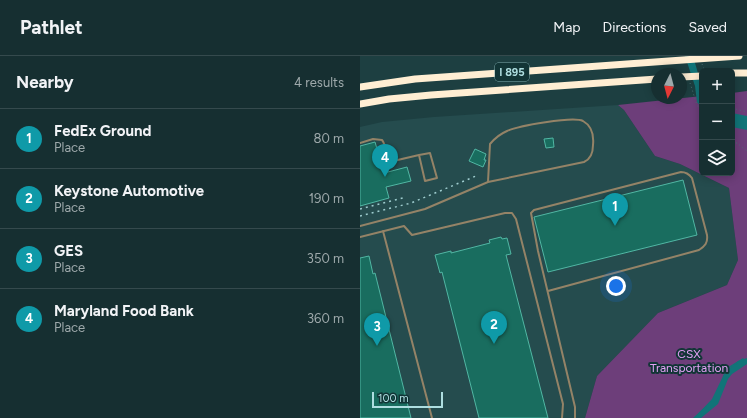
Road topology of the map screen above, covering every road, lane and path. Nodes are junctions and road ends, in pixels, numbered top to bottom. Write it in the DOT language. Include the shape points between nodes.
graph roads {
  1 [pos="739,56"];
  2 [pos="747,72"];
  3 [pos="735,73"];
  4 [pos="699,76"];
  5 [pos="687,77"];
  6 [pos="651,79"];
  7 [pos="690,84"];
  8 [pos="360,87"];
  9 [pos="360,104"];
  10 [pos="699,107"];
  11 [pos="735,109"];
  12 [pos="747,112"];
  13 [pos="360,143"];
  14 [pos="735,143"];
  15 [pos="747,151"];
  16 [pos="419,155"];
  17 [pos="488,182"];
  18 [pos="360,226"];
  19 [pos="383,231"];
  20 [pos="360,237"];
  21 [pos="548,291"];
  22 [pos="432,418"];
  23 [pos="562,418"];
  24 [pos="575,418"];
  1 -- 8 [label="highway, I 895" via="415,79"];
  2 -- 3 [label="highway"];
  4 -- 5 [label="highway"];
  6 -- 9 [label="highway, I 895" via="431,95"];
  7 -- 10 [label="path"];
  11 -- 12 [label="path"];
  13 -- 16 [label="lane" via="373,139 382,140 388,160 393,163"];
  14 -- 15 [label="path"];
  16 -- 16 [label="lane" via="430,153 437,178 425,181"];
  17 -- 17 [label="lane" via="588,160 593,148 591,129 584,121 570,119 507,130 490,144"];
  17 -- 18 [label="lane" via="425,209"];
  19 -- 20 [label="lane"];
  19 -- 22 [label="lane"];
  19 -- 23 [label="lane" via="404,226 412,235 512,213 516,220 563,404"];
  21 -- 21 [label="lane" via="531,217 534,210 681,172 690,175 707,235 707,242 703,247"];
  21 -- 24 [label="lane" via="575,407"];
}
